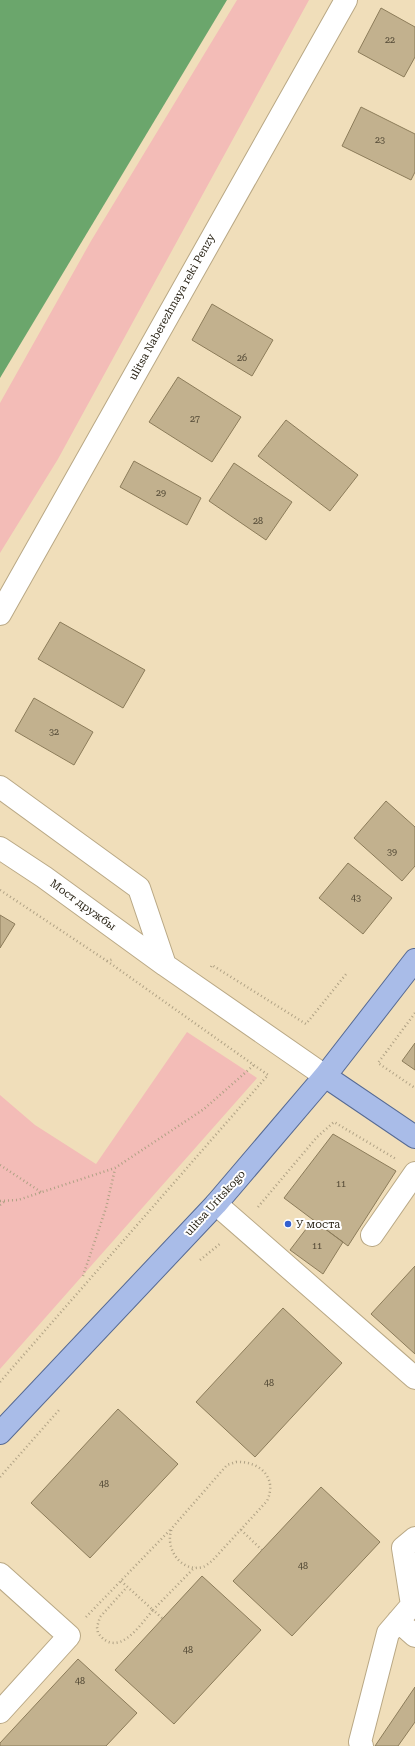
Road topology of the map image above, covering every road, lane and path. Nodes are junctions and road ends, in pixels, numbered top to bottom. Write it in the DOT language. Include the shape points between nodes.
graph roads {
  1 [pos="346,0"];
  2 [pos="0,614"];
  3 [pos="0,787"];
  4 [pos="0,848"];
  5 [pos="0,890"];
  6 [pos="146,950"];
  7 [pos="415,960"];
  8 [pos="107,961"];
  9 [pos="165,965"];
  10 [pos="347,973"];
  11 [pos="198,988"];
  12 [pos="415,1013"];
  13 [pos="254,1065"];
  14 [pos="325,1076"];
  15 [pos="415,1088"];
  16 [pos="415,1137"];
  17 [pos="397,1160"];
  18 [pos="0,1165"];
  19 [pos="115,1168"];
  20 [pos="415,1172"];
  21 [pos="41,1192"];
  22 [pos="0,1201"];
  23 [pos="6,1201"];
  24 [pos="216,1204"];
  25 [pos="0,1205"];
  26 [pos="241,1227"];
  27 [pos="372,1235"];
  28 [pos="198,1262"];
  29 [pos="83,1276"];
  30 [pos="415,1378"];
  31 [pos="0,1382"];
  32 [pos="62,1406"];
  33 [pos="0,1433"];
  34 [pos="0,1477"];
  35 [pos="415,1525"];
  36 [pos="172,1528"];
  37 [pos="241,1530"];
  38 [pos="409,1543"];
  39 [pos="262,1550"];
  40 [pos="195,1567"];
  41 [pos="0,1574"];
  42 [pos="121,1581"];
  43 [pos="127,1587"];
  44 [pos="153,1610"];
  45 [pos="162,1618"];
  46 [pos="398,1621"];
  47 [pos="69,1636"];
  48 [pos="415,1636"];
  49 [pos="0,1712"];
  50 [pos="362,1746"];
  1 -- 2 [label="street, ulitsa Naberezhnaya reki Penzy"];
  3 -- 9 [label="street" via="139,888"];
  4 -- 6 [label="street, Мост дружбы"];
  5 -- 8 [label="path"];
  6 -- 8 [label="path"];
  6 -- 9 [label="street, Мост дружбы"];
  7 -- 14 [label="main road, ulitsa Uritskogo"];
  8 -- 13 [label="path"];
  9 -- 11 [label="street, Мост дружбы"];
  10 -- 11 [label="path" via="306,1024 212,965"];
  11 -- 14 [label="street, Мост дружбы"];
  12 -- 15 [label="path" via="378,1063"];
  13 -- 19 [label="path" via="204,1109"];
  13 -- 31 [label="path" via="268,1075"];
  14 -- 16 [label="main road"];
  14 -- 24 [label="main road, ulitsa Uritskogo"];
  17 -- 26 [label="path" via="334,1122 317,1137"];
  18 -- 21 [label="path"];
  19 -- 21 [label="path"];
  19 -- 29 [label="path" via="106,1208"];
  20 -- 27 [label="street"];
  21 -- 23 [label="path" via="18,1200"];
  22 -- 23 [label="path"];
  23 -- 25 [label="path"];
  24 -- 26 [label="street"];
  24 -- 33 [label="main road, ulitsa Uritskogo"];
  26 -- 28 [label="path"];
  26 -- 30 [label="street"];
  32 -- 34 [label="path"];
  35 -- 38 [label="street"];
  36 -- 37 [label="path" via="227,1465 246,1462 256,1464 263,1470 270,1485 270,1494 267,1501"];
  36 -- 40 [label="path" via="168,1536 173,1554 179,1561"];
  36 -- 42 [label="path"];
  37 -- 39 [label="path"];
  37 -- 40 [label="path" via="212,1561 204,1566"];
  38 -- 46 [label="street" via="412,1605"];
  40 -- 44 [label="path"];
  41 -- 47 [label="street"];
  42 -- 43 [label="path"];
  42 -- 47 [label="path"];
  43 -- 44 [label="path"];
  43 -- 44 [label="path" via="100,1618 97,1628 102,1638 114,1642 126,1640"];
  44 -- 45 [label="path"];
  46 -- 48 [label="street"];
  46 -- 50 [label="street" via="388,1633 360,1742"];
  47 -- 49 [label="street"];
}
